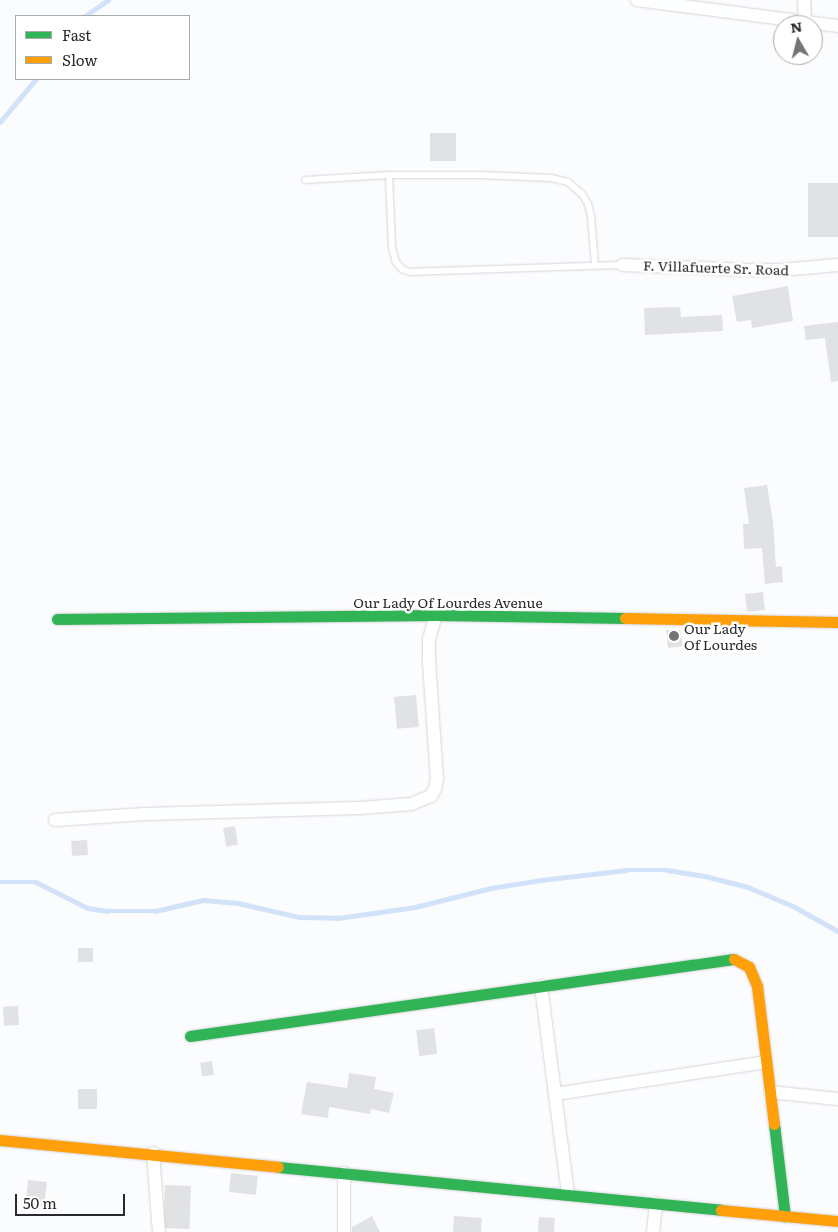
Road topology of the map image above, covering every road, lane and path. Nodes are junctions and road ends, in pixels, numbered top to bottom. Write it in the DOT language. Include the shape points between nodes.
graph roads {
  1 [pos="637,0"];
  2 [pos="804,0"];
  3 [pos="704,5"];
  4 [pos="805,15"];
  5 [pos="773,17"];
  6 [pos="823,24"];
  7 [pos="838,26"];
  8 [pos="389,175"];
  9 [pos="305,180"];
  10 [pos="595,265"];
  11 [pos="623,265"];
  12 [pos="838,265"];
  13 [pos="436,615"];
  14 [pos="57,619"];
  15 [pos="838,622"];
  16 [pos="55,820"];
  17 [pos="541,986"];
  18 [pos="190,1036"];
  19 [pos="766,1062"];
  20 [pos="770,1092"];
  21 [pos="555,1094"];
  22 [pos="838,1099"];
  23 [pos="0,1140"];
  24 [pos="153,1153"];
  25 [pos="344,1172"];
  26 [pos="568,1194"];
  27 [pos="656,1203"];
  28 [pos="785,1216"];
  29 [pos="838,1221"];
  30 [pos="159,1232"];
  31 [pos="344,1232"];
  32 [pos="653,1232"];
  1 -- 3 [label="street"];
  2 -- 4 [label="street"];
  3 -- 5 [label="street"];
  6 -- 7 [label="street"];
  8 -- 9 [label="lane"];
  8 -- 10 [label="lane" via="517,176 568,182 588,204"];
  8 -- 10 [label="lane" via="392,248 402,269 423,274"];
  10 -- 11 [label="lane"];
  11 -- 12 [label="street, F. Villafuerte Sr. Road" via="781,270"];
  13 -- 14 [label="street, Our Lady Of Lourdes Avenue"];
  13 -- 15 [label="street, Our Lady Of Lourdes Avenue"];
  13 -- 16 [label="street" via="429,640 429,662 437,778 436,789 430,796 411,804 360,808 163,813"];
  17 -- 18 [label="street"];
  17 -- 19 [label="street" via="723,959 742,962 749,967 757,986"];
  17 -- 21 [label="street"];
  19 -- 20 [label="street"];
  19 -- 21 [label="street"];
  20 -- 22 [label="street"];
  20 -- 28 [label="street"];
  21 -- 26 [label="street"];
  23 -- 24 [label="street"];
  24 -- 25 [label="street"];
  24 -- 30 [label="street"];
  25 -- 26 [label="street"];
  25 -- 31 [label="street"];
  26 -- 27 [label="street"];
  27 -- 28 [label="street"];
  27 -- 32 [label="street"];
  28 -- 29 [label="street"];
}
